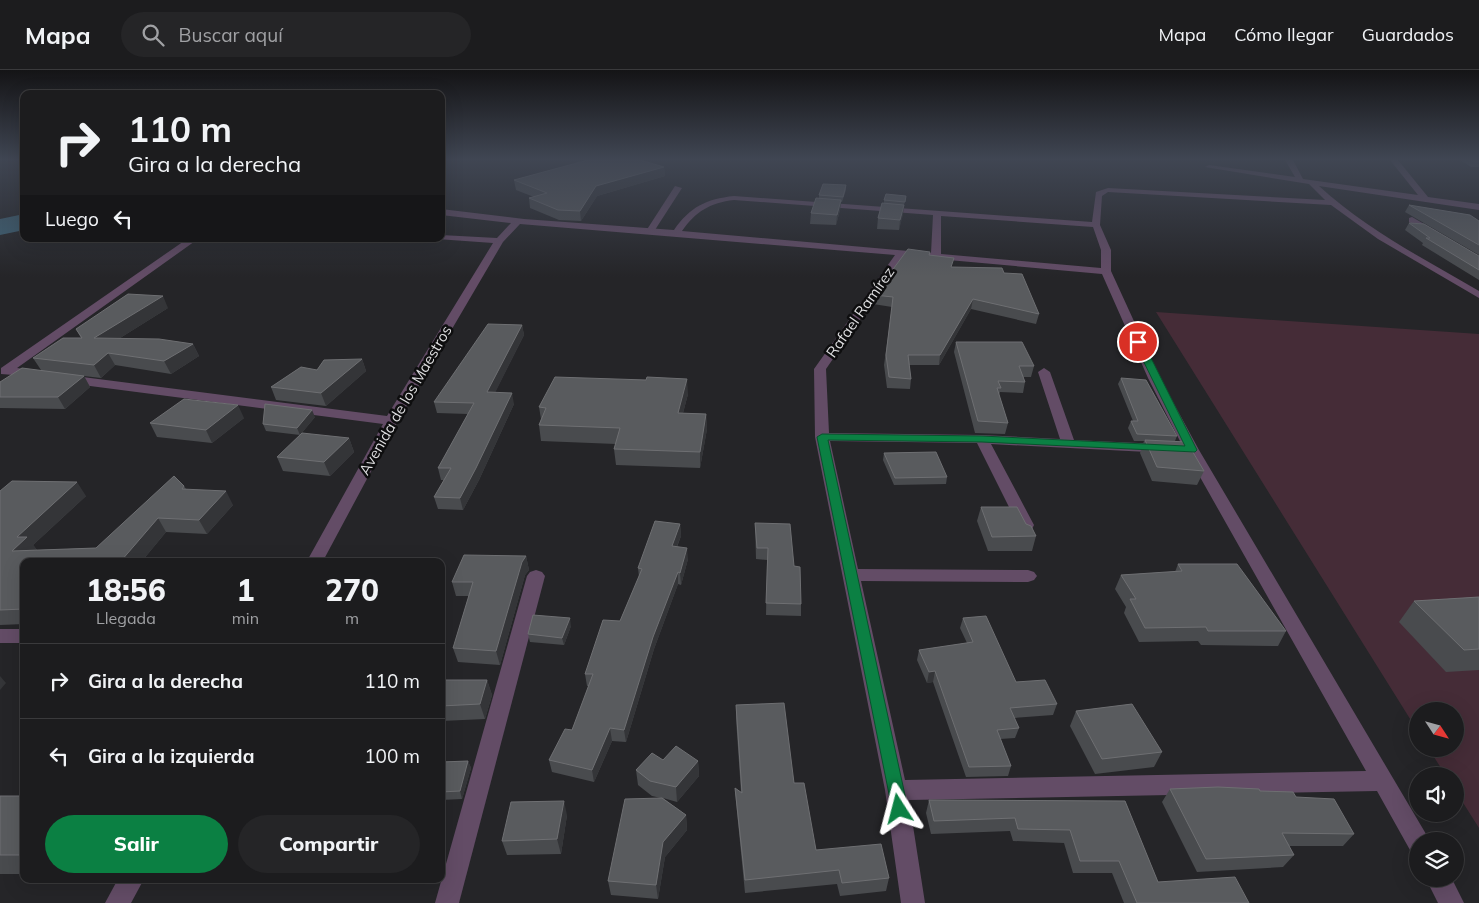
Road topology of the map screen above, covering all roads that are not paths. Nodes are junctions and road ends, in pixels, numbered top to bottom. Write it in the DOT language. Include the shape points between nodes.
graph roads {
  1 [pos="671,199"];
  2 [pos="730,199"];
  3 [pos="744,199"];
  4 [pos="1096,199"];
  5 [pos="1251,199"];
  6 [pos="1328,199"];
  7 [pos="1425,199"];
  8 [pos="1333,204"];
  9 [pos="1479,207"];
  10 [pos="445,213"];
  11 [pos="937,215"];
  12 [pos="1412,220"];
  13 [pos="517,222"];
  14 [pos="1096,225"];
  15 [pos="650,231"];
  16 [pos="676,233"];
  17 [pos="445,238"];
  18 [pos="500,241"];
  19 [pos="1446,241"];
  20 [pos="189,242"];
  21 [pos="901,253"];
  22 [pos="936,256"];
  23 [pos="1106,271"];
  24 [pos="1460,283"];
  25 [pos="1479,284"];
  26 [pos="1479,295"];
  27 [pos="2,370"];
  28 [pos="1044,372"];
  29 [pos="391,421"];
  30 [pos="822,437"];
  31 [pos="982,439"];
  32 [pos="1068,443"];
  33 [pos="1192,450"];
  34 [pos="1030,534"];
  35 [pos="317,558"];
  36 [pos="851,575"];
  37 [pos="536,576"];
  38 [pos="1028,576"];
  39 [pos="0,636"];
  40 [pos="20,636"];
  41 [pos="1382,781"];
  42 [pos="896,790"];
  43 [pos="1412,832"];
  44 [pos="130,883"];
  45 [pos="1443,887"];
  46 [pos="117,903"];
  47 [pos="447,903"];
  48 [pos="913,903"];
  49 [pos="1452,903"];
  1 -- 15 [label="street"];
  2 -- 16 [label="street" via="700,205"];
  3 -- 11 [label="street"];
  4 -- 14 [label="street" via="1099,217"];
  5 -- 8 [label="street"];
  6 -- 8 [label="street"];
  7 -- 9 [label="street"];
  8 -- 24 [label="street" via="1381,237"];
  10 -- 13 [label="street"];
  11 -- 14 [label="street"];
  11 -- 22 [label="street"];
  12 -- 19 [label="street"];
  13 -- 15 [label="street"];
  13 -- 18 [label="street, Avenida de los Maestros"];
  14 -- 23 [label="street" via="1106,250"];
  15 -- 16 [label="street"];
  16 -- 21 [label="street"];
  17 -- 18 [label="street"];
  18 -- 29 [label="street, Avenida de los Maestros"];
  20 -- 27 [label="street"];
  21 -- 22 [label="street"];
  21 -- 30 [label="street, Rafael Ramírez" via="820,369"];
  22 -- 23 [label="street"];
  23 -- 33 [label="street" via="1154,378"];
  24 -- 25 [label="street"];
  24 -- 26 [label="street"];
  27 -- 29 [label="street"];
  28 -- 32 [label="street"];
  29 -- 35 [label="street, Avenida de los Maestros"];
  30 -- 31 [label="street"];
  30 -- 36 [label="street, Rafael Ramírez"];
  31 -- 32 [label="street"];
  31 -- 34 [label="street"];
  32 -- 33 [label="street"];
  33 -- 41 [label="street"];
  36 -- 38 [label="street"];
  36 -- 42 [label="street, Rafael Ramírez"];
  37 -- 47 [label="street"];
  39 -- 40 [label="street"];
  41 -- 42 [label="street"];
  41 -- 43 [label="street"];
  42 -- 48 [label="street, Rafael Ramírez"];
  44 -- 46 [label="street"];
  45 -- 49 [label="street"];
}
